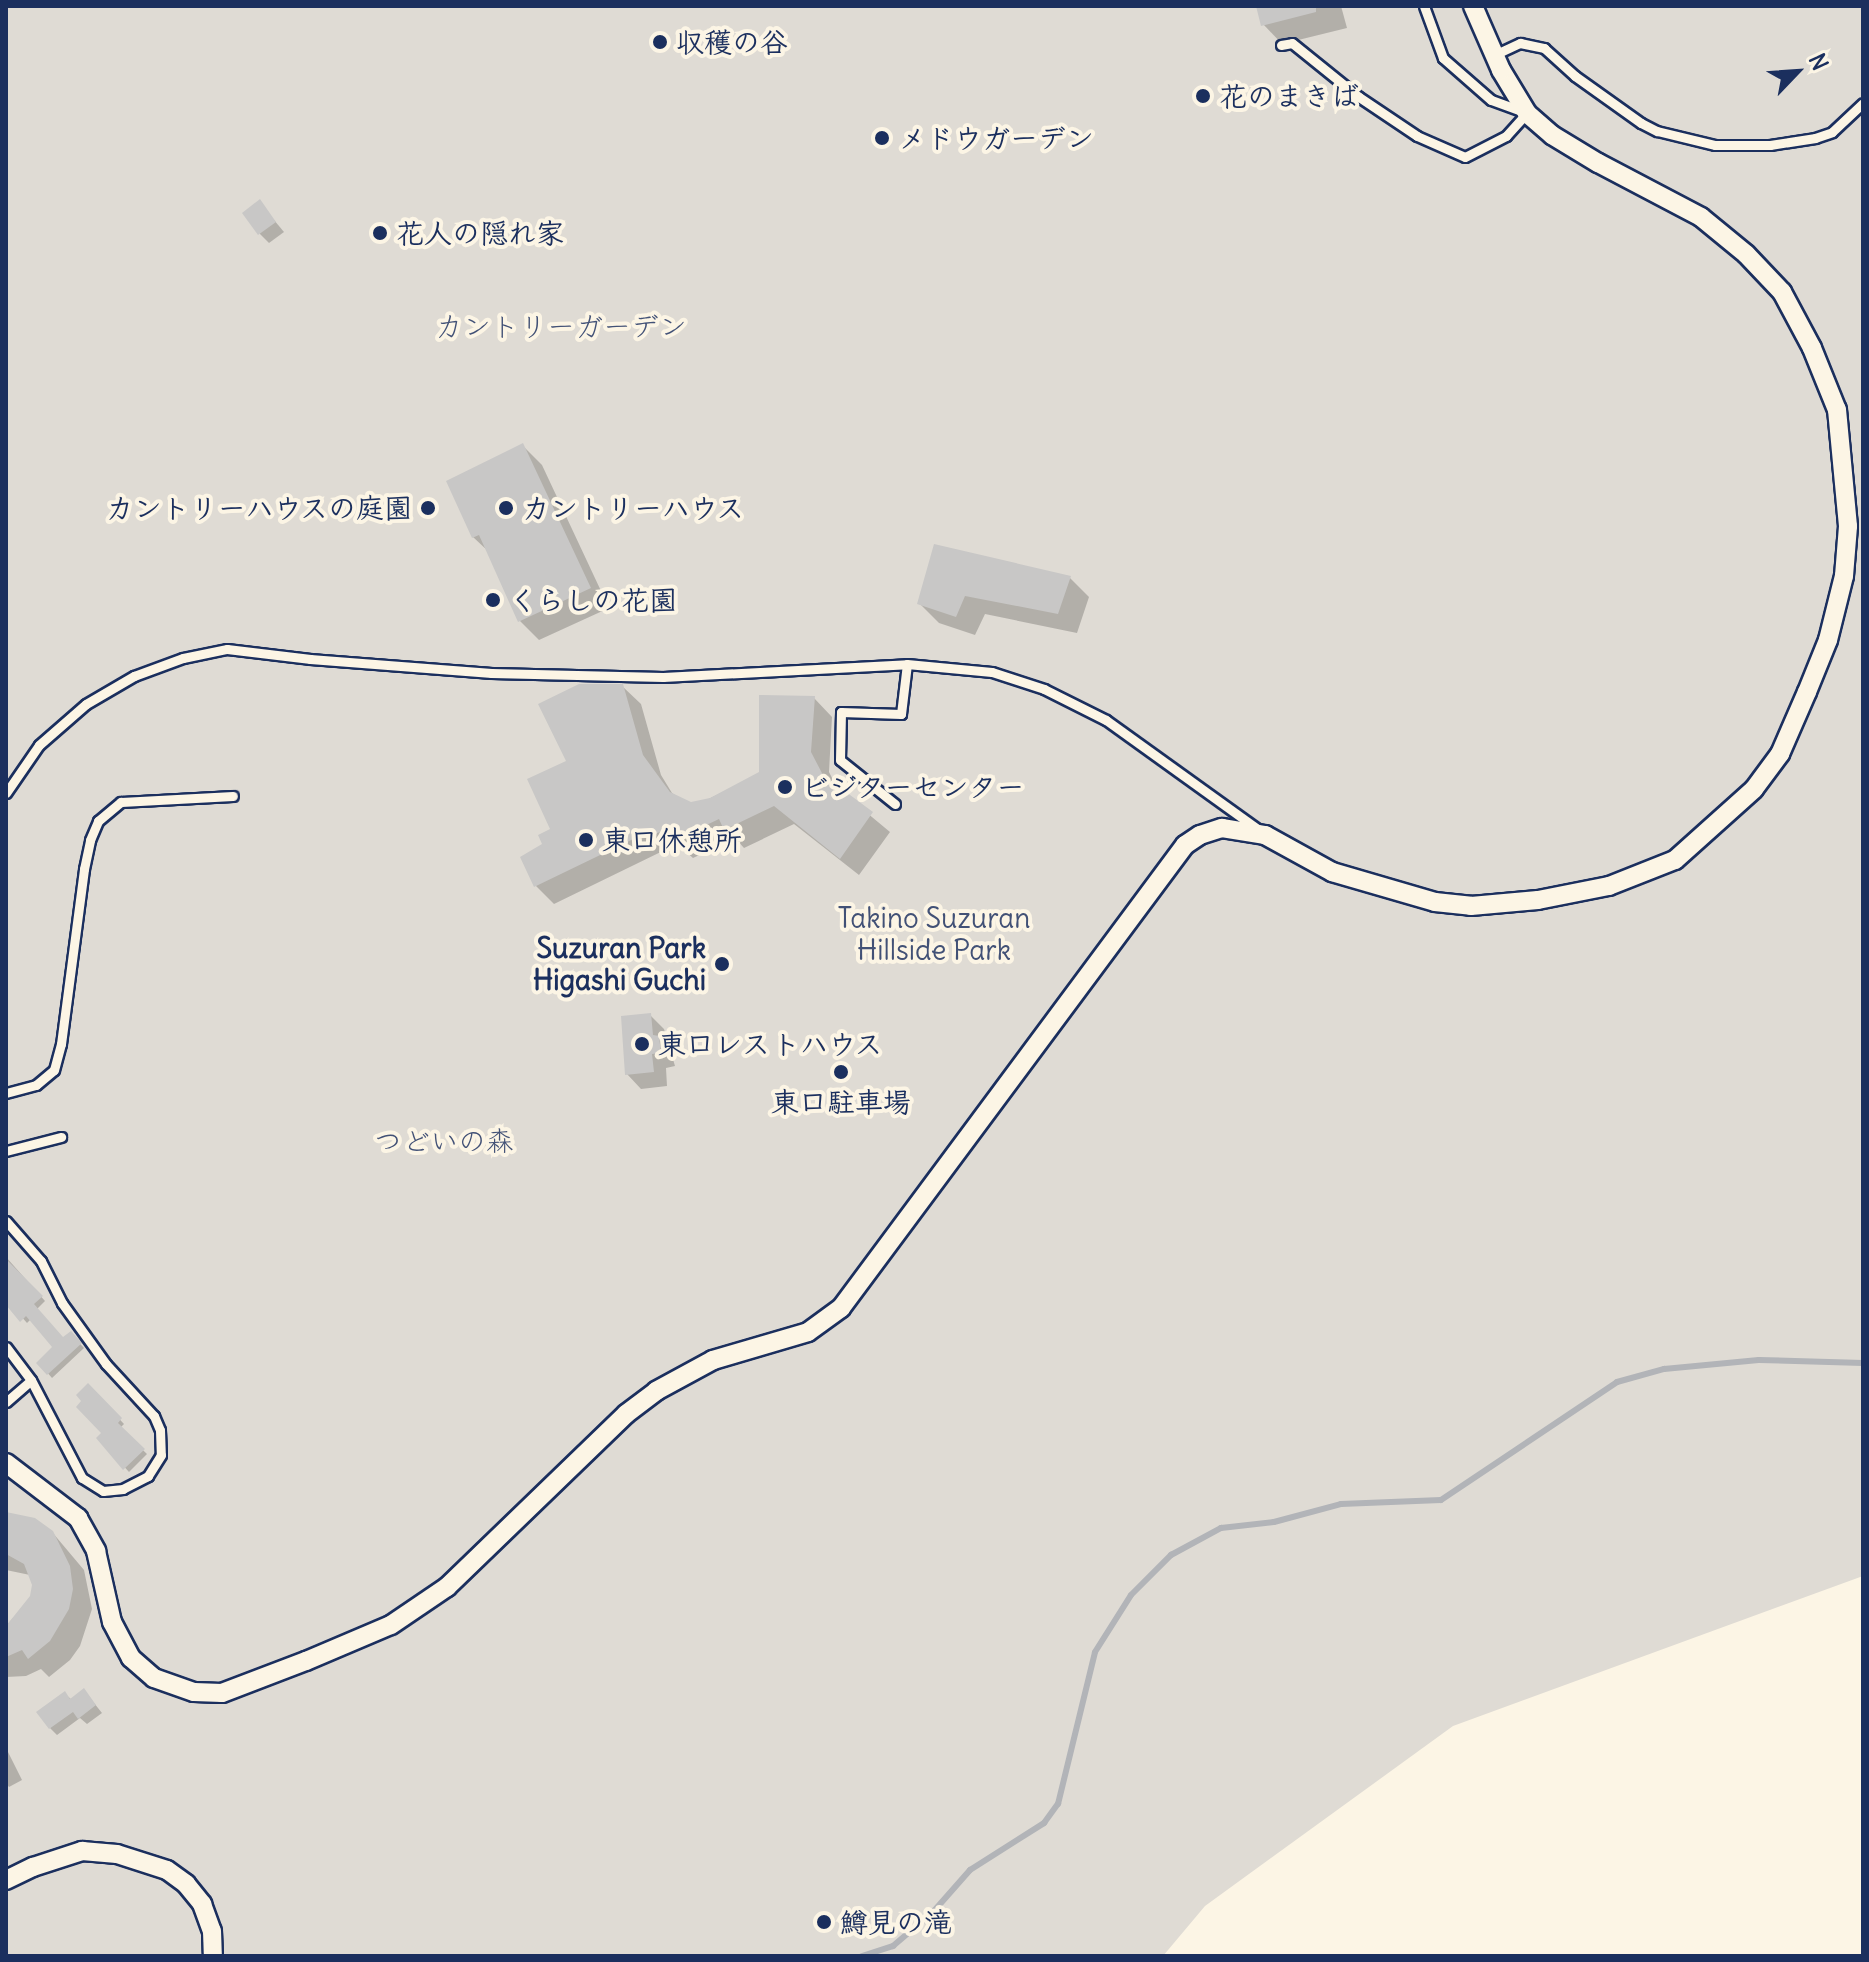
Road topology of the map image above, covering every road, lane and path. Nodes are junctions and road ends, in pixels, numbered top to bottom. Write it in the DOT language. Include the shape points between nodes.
graph roads {
  1 [pos="1424,6"];
  2 [pos="1473,6"];
  3 [pos="1281,45"];
  4 [pos="1494,55"];
  5 [pos="1863,103"];
  6 [pos="1527,113"];
  7 [pos="907,664"];
  8 [pos="6,793"];
  9 [pos="233,796"];
  10 [pos="895,804"];
  11 [pos="1265,835"];
  12 [pos="6,1093"];
  13 [pos="61,1137"];
  14 [pos="6,1151"];
  15 [pos="6,1221"];
  16 [pos="6,1347"];
  17 [pos="31,1380"];
  18 [pos="6,1402"];
  19 [pos="6,1463"];
  20 [pos="6,1880"];
  21 [pos="213,1956"];
  1 -- 6 [label="lane" via="1443,58 1491,100"];
  2 -- 4 [label="street"];
  3 -- 6 [label="lane" via="1292,43 1417,136 1465,157 1506,136"];
  4 -- 5 [label="lane" via="1520,43 1544,48 1641,123 1715,145 1815,138 1849,119"];
  4 -- 6 [label="street"];
  6 -- 11 [label="street" via="1598,163 1701,217 1782,292 1837,410 1848,526 1844,576 1828,640 1780,754 1754,789 1675,860 1609,886 1538,900 1471,906 1435,902 1332,872"];
  7 -- 8 [label="lane" via="647,676 491,673 227,649 134,676 86,704 39,745"];
  7 -- 10 [label="lane" via="901,714 841,712 840,760"];
  7 -- 11 [label="lane" via="992,672 1044,689 1106,720"];
  9 -- 12 [label="lane" via="121,802 98,821 84,869 54,1070 36,1085"];
  11 -- 19 [label="street" via="1222,828 1185,845 841,1308 808,1332 686,1372 626,1414 447,1587 391,1625 222,1693 194,1692 154,1678 131,1658 112,1622 96,1551 78,1518"];
  13 -- 14 [label="lane"];
  15 -- 17 [label="lane" via="41,1261 62,1303 106,1364 154,1416 161,1455 148,1476 123,1489 103,1491 82,1478"];
  16 -- 17 [label="lane"];
  17 -- 18 [label="lane"];
  20 -- 21 [label="street" via="82,1851 117,1854 167,1870 202,1904 212,1931"];
}
